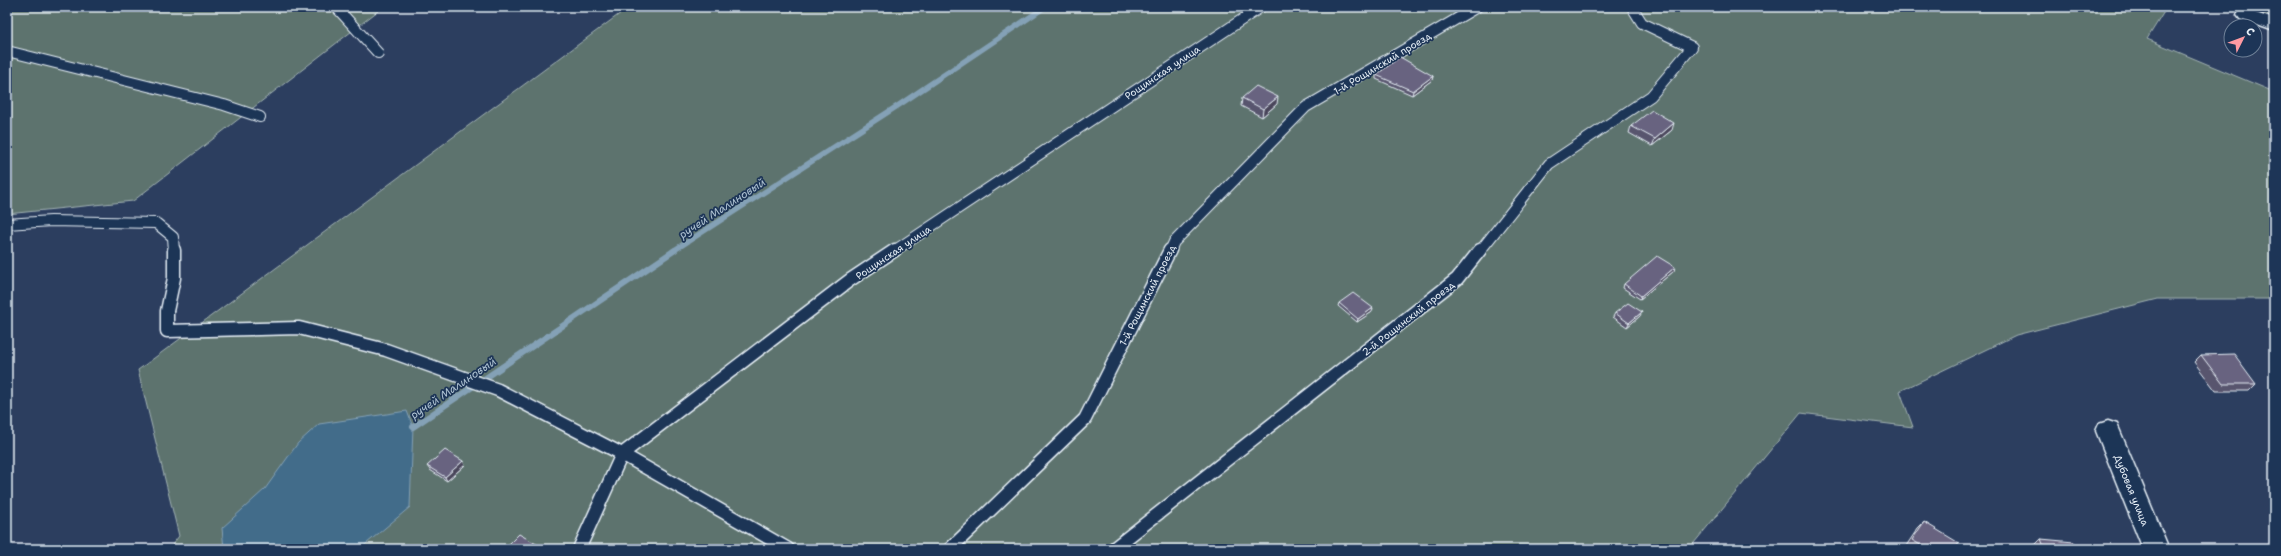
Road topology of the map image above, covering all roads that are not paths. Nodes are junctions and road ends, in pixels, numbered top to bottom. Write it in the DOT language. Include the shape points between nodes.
graph roads {
  1 [pos="336,7"];
  2 [pos="1261,7"];
  3 [pos="1476,7"];
  4 [pos="1632,7"];
  5 [pos="2246,15"];
  6 [pos="2274,26"];
  7 [pos="7,51"];
  8 [pos="378,53"];
  9 [pos="260,117"];
  10 [pos="7,224"];
  11 [pos="2108,431"];
  12 [pos="622,454"];
  13 [pos="579,549"];
  14 [pos="788,549"];
  15 [pos="950,549"];
  16 [pos="1113,549"];
  17 [pos="2156,549"];
  1 -- 8 [label="lane"];
  2 -- 12 [label="lane, Рощинская улица" via="850,280"];
  3 -- 15 [label="lane, 1-й Рощинский проезд" via="1306,107 1179,236 1085,419"];
  4 -- 16 [label="lane, 2-й Рощинский проезд" via="1642,22 1692,47 1651,96 1549,164 1457,279"];
  5 -- 6 [label="street"];
  7 -- 9 [label="lane" via="187,95"];
  10 -- 12 [label="lane" via="51,221 156,224 173,237 175,256 172,290 165,312 167,332 299,328 386,350 498,390"];
  11 -- 17 [label="street, Дубовая улица"];
  12 -- 13 [label="lane, Рощинская улица"];
  12 -- 14 [label="lane"];
}
